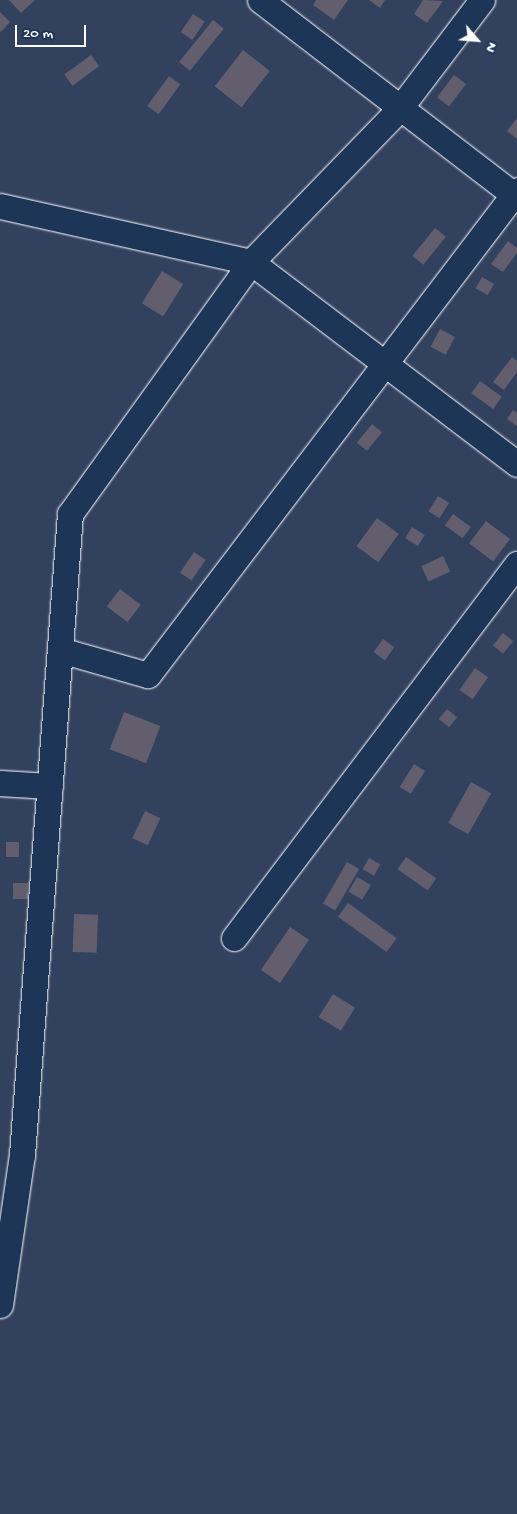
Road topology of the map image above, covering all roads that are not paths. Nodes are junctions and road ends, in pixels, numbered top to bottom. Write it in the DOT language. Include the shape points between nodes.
graph roads {
  1 [pos="260,0"];
  2 [pos="482,0"];
  3 [pos="400,108"];
  4 [pos="516,194"];
  5 [pos="0,206"];
  6 [pos="251,262"];
  7 [pos="385,363"];
  8 [pos="517,464"];
  9 [pos="517,564"];
  10 [pos="60,650"];
  11 [pos="0,783"];
  12 [pos="50,786"];
  13 [pos="234,938"];
  14 [pos="0,1305"];
  1 -- 3 [label="street"];
  2 -- 3 [label="street"];
  3 -- 4 [label="street"];
  3 -- 6 [label="street"];
  4 -- 7 [label="street"];
  5 -- 6 [label="street"];
  6 -- 7 [label="street"];
  6 -- 10 [label="street" via="70,514"];
  7 -- 8 [label="street"];
  7 -- 10 [label="street" via="148,675"];
  9 -- 13 [label="street"];
  10 -- 12 [label="street"];
  11 -- 12 [label="street"];
  12 -- 14 [label="street" via="22,1155"];
}
